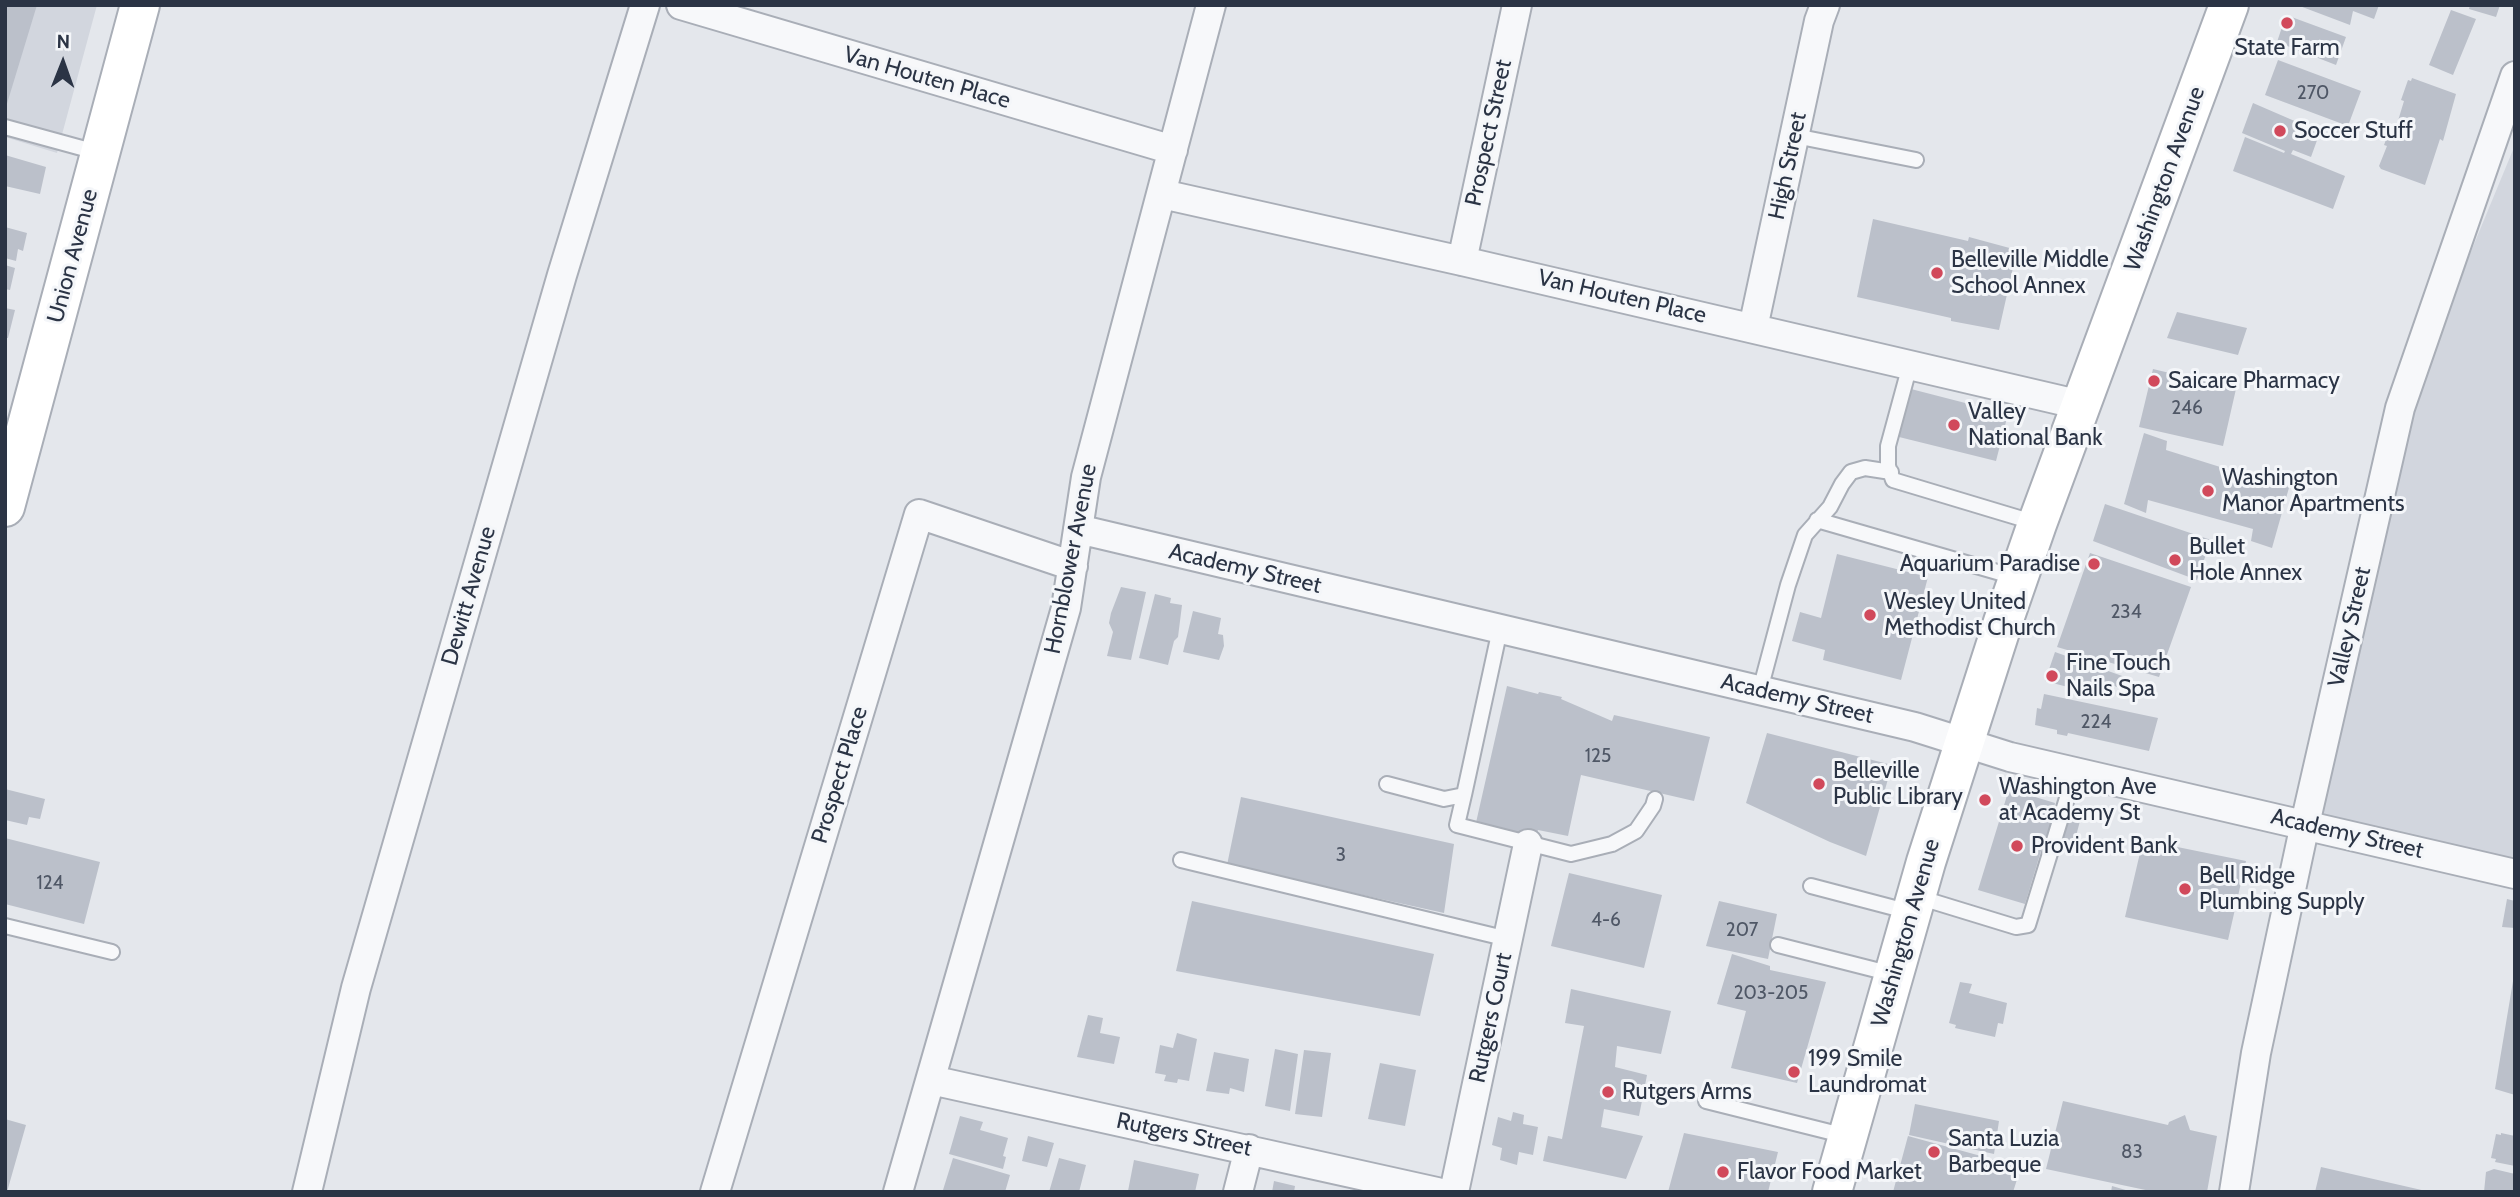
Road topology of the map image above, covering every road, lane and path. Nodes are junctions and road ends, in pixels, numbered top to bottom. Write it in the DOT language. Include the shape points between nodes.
graph roads {
  1 [pos="141,5"];
  2 [pos="645,5"];
  3 [pos="681,5"];
  4 [pos="1211,5"];
  5 [pos="1517,5"];
  6 [pos="1825,5"];
  7 [pos="2229,5"];
  8 [pos="2515,76"];
  9 [pos="5,127"];
  10 [pos="1794,136"];
  11 [pos="1173,150"];
  12 [pos="101,153"];
  13 [pos="1916,160"];
  14 [pos="1162,194"];
  15 [pos="1462,261"];
  16 [pos="1753,328"];
  17 [pos="1910,365"];
  18 [pos="2081,405"];
  19 [pos="1891,472"];
  20 [pos="5,507"];
  21 [pos="1817,520"];
  22 [pos="2037,524"];
  23 [pos="1078,529"];
  24 [pos="1073,566"];
  25 [pos="2019,578"];
  26 [pos="1500,629"];
  27 [pos="1760,690"];
  28 [pos="1964,743"];
  29 [pos="2075,772"];
  30 [pos="1387,785"];
  31 [pos="1464,794"];
  32 [pos="1655,799"];
  33 [pos="2305,824"];
  34 [pos="1528,844"];
  35 [pos="1181,860"];
  36 [pos="2515,874"];
  37 [pos="1811,886"];
  38 [pos="1914,904"];
  39 [pos="5,926"];
  40 [pos="1508,939"];
  41 [pos="1778,945"];
  42 [pos="112,952"];
  43 [pos="1893,975"];
  44 [pos="931,1080"];
  45 [pos="1706,1101"];
  46 [pos="1847,1136"];
  47 [pos="1249,1149"];
  48 [pos="307,1192"];
  49 [pos="715,1192"];
  50 [pos="898,1192"];
  51 [pos="1238,1192"];
  52 [pos="1437,1192"];
  53 [pos="1454,1192"];
  54 [pos="1832,1192"];
  55 [pos="2234,1192"];
  1 -- 12 [label="main road, Union Avenue"];
  2 -- 48 [label="street, Dewitt Avenue" via="356,988"];
  3 -- 11 [label="street, Van Houten Place"];
  4 -- 11 [label="street, Hornblower Avenue"];
  5 -- 15 [label="street, Prospect Street"];
  6 -- 10 [label="street, High Street"];
  7 -- 18 [label="main road, Washington Avenue"];
  8 -- 33 [label="street, Valley Street" via="2400,408"];
  9 -- 12 [label="lane"];
  10 -- 13 [label="lane"];
  10 -- 16 [label="street, High Street"];
  11 -- 14 [label="street, Hornblower Avenue"];
  12 -- 20 [label="main road, Union Avenue"];
  14 -- 15 [label="street, Van Houten Place"];
  14 -- 23 [label="street, Hornblower Avenue" via="1086,477"];
  15 -- 16 [label="street, Van Houten Place"];
  16 -- 17 [label="street, Van Houten Place"];
  17 -- 18 [label="street, Van Houten Place"];
  17 -- 19 [label="lane" via="1888,446"];
  18 -- 22 [label="main road, Washington Avenue"];
  19 -- 21 [label="lane" via="1865,468 1852,472"];
  19 -- 22 [label="lane" via="1893,480"];
  21 -- 25 [label="lane"];
  21 -- 27 [label="lane" via="1805,535 1788,585"];
  22 -- 25 [label="main road, Washington Avenue"];
  23 -- 24 [label="street, Hornblower Avenue"];
  23 -- 26 [label="street, Academy Street"];
  24 -- 44 [label="street, Hornblower Avenue" via="1062,622"];
  24 -- 49 [label="street, Prospect Place" via="919,514"];
  25 -- 28 [label="main road, Washington Avenue"];
  26 -- 27 [label="street, Academy Street"];
  26 -- 31 [label="lane"];
  27 -- 28 [label="street, Academy Street"];
  28 -- 29 [label="street, Academy Street"];
  28 -- 38 [label="main road, Washington Avenue"];
  29 -- 33 [label="street, Academy Street"];
  29 -- 38 [label="lane" via="2028,925 2016,927"];
  30 -- 31 [label="lane" via="1444,799"];
  31 -- 34 [label="lane" via="1457,825"];
  32 -- 34 [label="lane" via="1636,831 1612,844 1571,854"];
  33 -- 36 [label="street, Academy Street"];
  33 -- 55 [label="street, Valley Street" via="2256,1053"];
  34 -- 40 [label="street, Rutgers Court"];
  35 -- 40 [label="lane"];
  37 -- 38 [label="lane"];
  38 -- 43 [label="main road, Washington Avenue"];
  39 -- 42 [label="lane"];
  40 -- 53 [label="street, Rutgers Court"];
  41 -- 43 [label="lane"];
  43 -- 46 [label="main road, Washington Avenue"];
  44 -- 47 [label="street, Rutgers Street"];
  44 -- 50 [label="street, Hornblower Avenue"];
  45 -- 46 [label="lane"];
  46 -- 54 [label="main road, Washington Avenue"];
  47 -- 51 [label="street"];
  47 -- 52 [label="street, Rutgers Street"];
}
